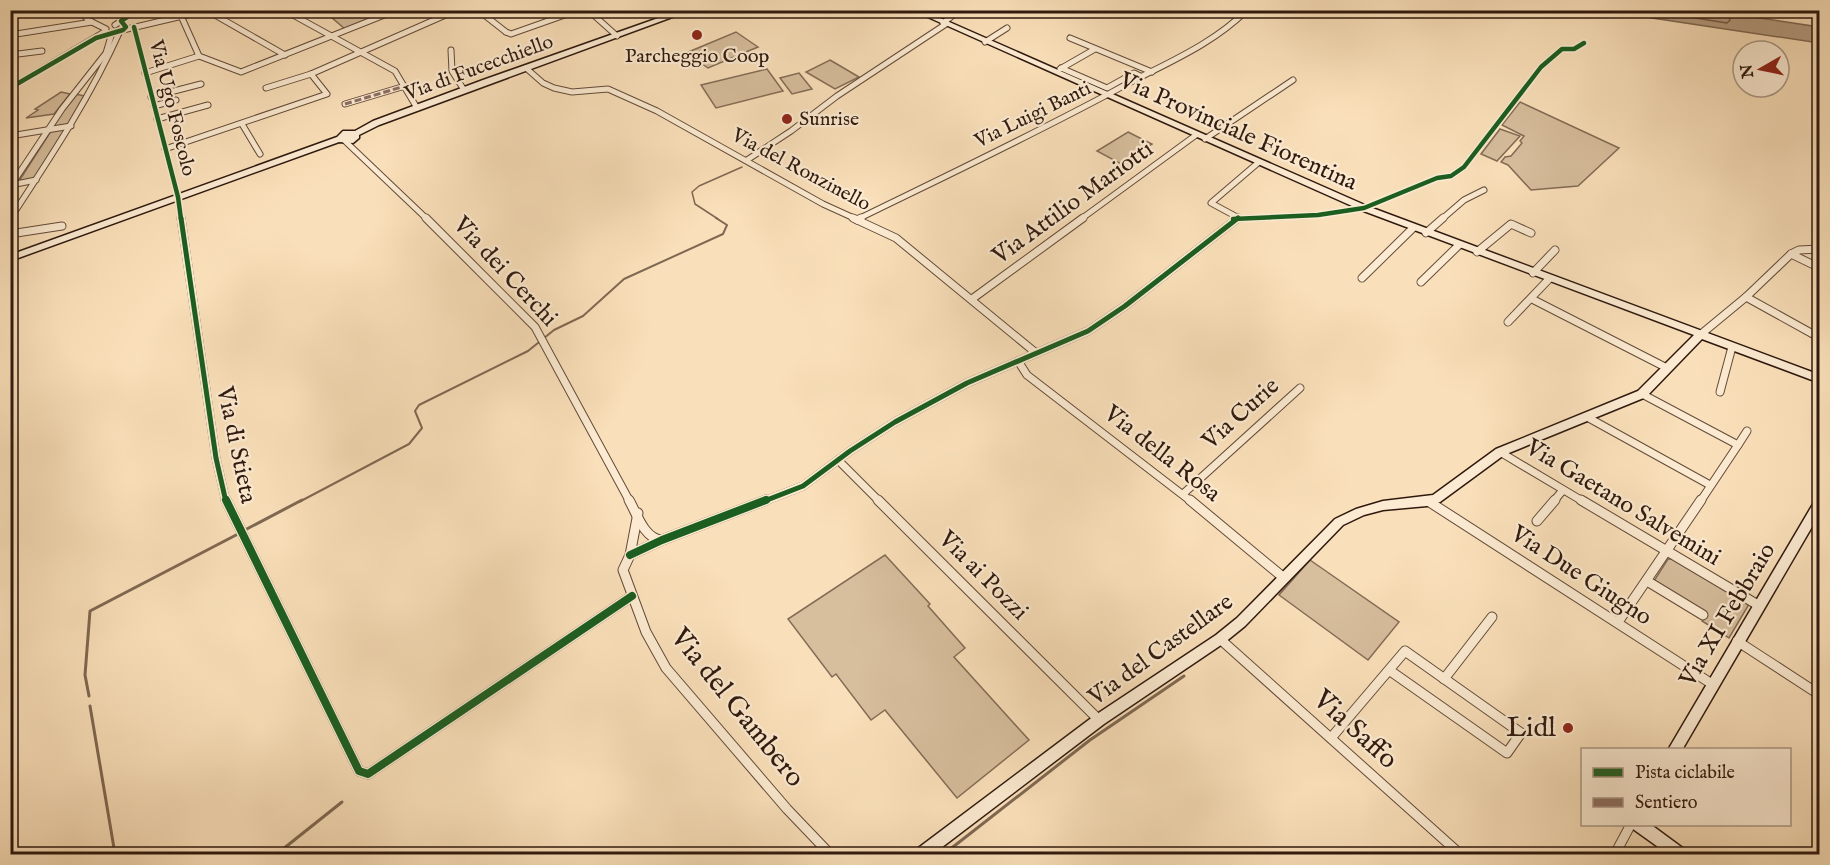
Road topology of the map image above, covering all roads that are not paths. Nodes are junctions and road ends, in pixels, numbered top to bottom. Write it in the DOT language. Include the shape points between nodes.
graph roads {
  1 [pos="28,10"];
  2 [pos="80,10"];
  3 [pos="138,10"];
  4 [pos="284,10"];
  5 [pos="397,10"];
  6 [pos="457,10"];
  7 [pos="478,10"];
  8 [pos="570,10"];
  9 [pos="579,10"];
  10 [pos="588,10"];
  11 [pos="915,10"];
  12 [pos="960,10"];
  13 [pos="1247,10"];
  14 [pos="208,11"];
  15 [pos="683,11"];
  16 [pos="10,13"];
  17 [pos="692,13"];
  18 [pos="182,18"];
  19 [pos="92,22"];
  20 [pos="944,24"];
  21 [pos="120,26"];
  22 [pos="138,26"];
  23 [pos="1007,28"];
  24 [pos="108,32"];
  25 [pos="506,32"];
  26 [pos="10,35"];
  27 [pos="618,36"];
  28 [pos="333,37"];
  29 [pos="96,38"];
  30 [pos="1070,38"];
  31 [pos="985,42"];
  32 [pos="1584,43"];
  33 [pos="1095,49"];
  34 [pos="451,50"];
  35 [pos="42,51"];
  36 [pos="362,52"];
  37 [pos="10,55"];
  38 [pos="285,55"];
  39 [pos="199,56"];
  40 [pos="526,68"];
  41 [pos="1058,70"];
  42 [pos="1152,72"];
  43 [pos="146,73"];
  44 [pos="311,74"];
  45 [pos="1142,77"];
  46 [pos="1293,80"];
  47 [pos="10,83"];
  48 [pos="18,84"];
  49 [pos="201,84"];
  50 [pos="405,86"];
  51 [pos="10,88"];
  52 [pos="266,88"];
  53 [pos="464,90"];
  54 [pos="75,92"];
  55 [pos="89,94"];
  56 [pos="1109,96"];
  57 [pos="151,97"];
  58 [pos="176,100"];
  59 [pos="345,104"];
  60 [pos="208,105"];
  61 [pos="154,106"];
  62 [pos="417,108"];
  63 [pos="157,119"];
  64 [pos="242,124"];
  65 [pos="71,126"];
  66 [pos="49,130"];
  67 [pos="1196,135"];
  68 [pos="10,136"];
  69 [pos="1205,139"];
  70 [pos="348,140"];
  71 [pos="165,150"];
  72 [pos="260,154"];
  73 [pos="747,160"];
  74 [pos="1259,162"];
  75 [pos="36,180"];
  76 [pos="11,186"];
  77 [pos="1484,190"];
  78 [pos="178,197"];
  79 [pos="1364,208"];
  80 [pos="1237,217"];
  81 [pos="10,220"];
  82 [pos="857,220"];
  83 [pos="62,226"];
  84 [pos="1413,228"];
  85 [pos="1426,233"];
  86 [pos="1531,233"];
  87 [pos="10,234"];
  88 [pos="1459,245"];
  89 [pos="1820,249"];
  90 [pos="1555,250"];
  91 [pos="1477,252"];
  92 [pos="1791,254"];
  93 [pos="10,258"];
  94 [pos="1820,268"];
  95 [pos="1533,273"];
  96 [pos="1362,278"];
  97 [pos="1549,279"];
  98 [pos="1421,282"];
  99 [pos="1746,297"];
  100 [pos="972,299"];
  101 [pos="1532,299"];
  102 [pos="1508,322"];
  103 [pos="1700,335"];
  104 [pos="1820,338"];
  105 [pos="1732,347"];
  106 [pos="1036,353"];
  107 [pos="1018,361"];
  108 [pos="1667,368"];
  109 [pos="1820,379"];
  110 [pos="1300,388"];
  111 [pos="1720,392"];
  112 [pos="1642,394"];
  113 [pos="1587,417"];
  114 [pos="1747,431"];
  115 [pos="1738,445"];
  116 [pos="1500,452"];
  117 [pos="838,460"];
  118 [pos="1710,485"];
  119 [pos="1563,490"];
  120 [pos="1183,494"];
  121 [pos="1428,501"];
  122 [pos="1820,502"];
  123 [pos="638,512"];
  124 [pos="1537,521"];
  125 [pos="662,540"];
  126 [pos="1665,551"];
  127 [pos="630,555"];
  128 [pos="1284,578"];
  129 [pos="1647,581"];
  130 [pos="632,596"];
  131 [pos="1758,605"];
  132 [pos="1703,615"];
  133 [pos="1492,617"];
  134 [pos="1618,621"];
  135 [pos="1220,639"];
  136 [pos="1737,641"];
  137 [pos="1389,670"];
  138 [pos="1444,679"];
  139 [pos="1712,684"];
  140 [pos="1820,695"];
  141 [pos="1099,720"];
  142 [pos="1331,738"];
  143 [pos="1675,748"];
  144 [pos="1630,826"];
  145 [pos="1639,826"];
  146 [pos="826,852"];
  147 [pos="922,855"];
  148 [pos="1460,855"];
  149 [pos="1615,855"];
  150 [pos="1679,855"];
  1 -- 16 [label="street"];
  2 -- 19 [label="street"];
  3 -- 21 [label="street"];
  4 -- 28 [label="street"];
  5 -- 28 [label="street"];
  6 -- 36 [label="street"];
  7 -- 25 [label="street"];
  8 -- 25 [label="street"];
  9 -- 25 [label="street" via="511,34"];
  10 -- 27 [label="street"];
  11 -- 20 [label="main road, Via Provinciale Fiorentina"];
  12 -- 20 [label="street"];
  13 -- 42 [label="street, Via Luigi Banti" via="1220,32"];
  14 -- 18 [label="street"];
  14 -- 38 [label="street"];
  15 -- 17 [label="main road, Via di Fucecchiello"];
  15 -- 27 [label="main road, Via di Fucecchiello"];
  18 -- 22 [label="street"];
  18 -- 39 [label="street"];
  19 -- 24 [label="street"];
  19 -- 26 [label="street"];
  20 -- 31 [label="main road, Via Provinciale Fiorentina"];
  20 -- 73 [label="street"];
  21 -- 22 [label="street"];
  21 -- 24 [label="street"];
  21 -- 24 [label="street"];
  21 -- 24 [label="street"];
  21 -- 55 [label="street" via="112,52"];
  22 -- 43 [label="street, Via Ugo Foscolo"];
  23 -- 31 [label="street"];
  24 -- 29 [label="street"];
  24 -- 29 [label="street" via="108,37"];
  24 -- 54 [label="street" via="106,53"];
  27 -- 40 [label="main road, Via di Fucecchiello"];
  28 -- 36 [label="street"];
  28 -- 38 [label="street"];
  29 -- 48 [label="street"];
  30 -- 33 [label="street"];
  31 -- 41 [label="main road, Via Provinciale Fiorentina"];
  32 -- 79 [label="street" via="1574,49 1562,49 1541,68 1464,167 1451,176"];
  33 -- 41 [label="street"];
  33 -- 42 [label="street"];
  34 -- 53 [label="street" via="452,71"];
  35 -- 37 [label="street"];
  36 -- 44 [label="street"];
  36 -- 50 [label="street" via="395,71"];
  38 -- 39 [label="street" via="241,72"];
  39 -- 43 [label="street"];
  40 -- 53 [label="main road, Via di Fucecchiello"];
  40 -- 73 [label="street, Via del Ronzinello" via="543,83 559,90 602,89 616,93 678,121"];
  41 -- 45 [label="street" via="1107,88 1134,73"];
  41 -- 56 [label="main road, Via Provinciale Fiorentina"];
  42 -- 45 [label="street, Via Luigi Banti"];
  43 -- 57 [label="street, Via Ugo Foscolo"];
  44 -- 52 [label="street"];
  44 -- 64 [label="street" via="327,94"];
  45 -- 56 [label="street, Via Luigi Banti"];
  46 -- 69 [label="street"];
  47 -- 48 [label="street"];
  48 -- 51 [label="street"];
  49 -- 57 [label="street"];
  50 -- 59 [label="street"];
  50 -- 62 [label="street"];
  53 -- 62 [label="main road, Via di Fucecchiello"];
  54 -- 55 [label="street"];
  54 -- 66 [label="street"];
  55 -- 65 [label="street"];
  56 -- 67 [label="main road, Via Provinciale Fiorentina"];
  56 -- 82 [label="street, Via Luigi Banti"];
  57 -- 61 [label="street, Via Ugo Foscolo"];
  58 -- 61 [label="street"];
  60 -- 63 [label="street"];
  61 -- 63 [label="street, Via Ugo Foscolo"];
  62 -- 70 [label="main road, Via di Fucecchiello" via="376,123"];
  63 -- 71 [label="street, Via Ugo Foscolo"];
  64 -- 71 [label="street"];
  64 -- 72 [label="street"];
  65 -- 66 [label="street"];
  65 -- 75 [label="street"];
  66 -- 68 [label="street"];
  66 -- 76 [label="street"];
  67 -- 69 [label="main road, Via Provinciale Fiorentina"];
  67 -- 100 [label="street, Via Attilio Mariotti"];
  69 -- 74 [label="main road, Via Provinciale Fiorentina"];
  70 -- 78 [label="main road, Via di Fucecchiello"];
  70 -- 123 [label="street, Via dei Cerchi" via="540,334"];
  71 -- 78 [label="street, Via Ugo Foscolo"];
  73 -- 82 [label="street, Via del Ronzinello"];
  74 -- 79 [label="main road, Via Provinciale Fiorentina"];
  74 -- 80 [label="street" via="1211,203"];
  75 -- 76 [label="street"];
  75 -- 81 [label="street"];
  77 -- 85 [label="street" via="1464,200"];
  78 -- 93 [label="main road, Via di Fucecchiello"];
  78 -- 130 [label="street, Via di Stieta" via="216,458 227,506 359,771 368,774"];
  79 -- 80 [label="street" via="1298,216"];
  79 -- 84 [label="main road, Via Provinciale Fiorentina"];
  80 -- 106 [label="street" via="1102,323"];
  82 -- 100 [label="street, Via del Ronzinello" via="897,238"];
  83 -- 87 [label="street"];
  84 -- 85 [label="main road, Via Provinciale Fiorentina"];
  84 -- 96 [label="street"];
  85 -- 88 [label="main road, Via Provinciale Fiorentina"];
  86 -- 91 [label="street" via="1510,224"];
  88 -- 91 [label="main road, Via Provinciale Fiorentina"];
  88 -- 98 [label="street"];
  89 -- 92 [label="street"];
  90 -- 95 [label="street"];
  91 -- 95 [label="main road, Via Provinciale Fiorentina"];
  92 -- 94 [label="street"];
  92 -- 99 [label="street"];
  95 -- 97 [label="main road, Via Provinciale Fiorentina"];
  97 -- 101 [label="street"];
  97 -- 103 [label="main road, Via Provinciale Fiorentina"];
  99 -- 103 [label="street"];
  99 -- 104 [label="street"];
  100 -- 106 [label="street, Via del Ronzinello"];
  101 -- 102 [label="street"];
  101 -- 108 [label="street"];
  103 -- 105 [label="main road, Via Provinciale Fiorentina"];
  103 -- 108 [label="main road, Via del Castellare"];
  105 -- 109 [label="main road, Via Provinciale Fiorentina"];
  105 -- 111 [label="street"];
  106 -- 107 [label="street"];
  107 -- 117 [label="street" via="895,422"];
  107 -- 120 [label="street, Via della Rosa" via="1027,375"];
  108 -- 112 [label="main road, Via del Castellare"];
  110 -- 120 [label="street, Via Curie"];
  112 -- 113 [label="main road, Via del Castellare"];
  112 -- 115 [label="street"];
  113 -- 116 [label="main road, Via del Castellare"];
  113 -- 118 [label="street"];
  114 -- 115 [label="street"];
  115 -- 118 [label="street"];
  116 -- 119 [label="street, Via Gaetano Salvemini"];
  116 -- 121 [label="main road, Via del Castellare"];
  117 -- 125 [label="street" via="803,486"];
  117 -- 141 [label="street, Via ai Pozzi"];
  118 -- 126 [label="street"];
  119 -- 124 [label="street"];
  119 -- 126 [label="street, Via Gaetano Salvemini"];
  120 -- 128 [label="street, Via della Rosa"];
  121 -- 128 [label="main road, Via del Castellare" via="1388,504 1350,516 1339,522"];
  121 -- 134 [label="street, Via Due Giugno"];
  122 -- 131 [label="main road, Via XI Febbraio"];
  123 -- 125 [label="street, Via dei Cerchi" via="648,534"];
  123 -- 127 [label="street"];
  125 -- 127 [label="street"];
  126 -- 129 [label="street"];
  126 -- 131 [label="street, Via Gaetano Salvemini"];
  127 -- 130 [label="street, Via del Gambero" via="623,570"];
  128 -- 135 [label="main road, Via del Castellare"];
  129 -- 132 [label="street"];
  129 -- 134 [label="street"];
  130 -- 146 [label="street, Via del Gambero" via="666,669"];
  131 -- 136 [label="main road, Via XI Febbraio"];
  133 -- 138 [label="street"];
  134 -- 139 [label="street, Via Due Giugno"];
  135 -- 141 [label="main road, Via del Castellare"];
  135 -- 142 [label="street, Via Saffo"];
  136 -- 139 [label="main road, Via XI Febbraio"];
  136 -- 140 [label="street"];
  137 -- 138 [label="street" via="1405,651"];
  137 -- 138 [label="street" via="1507,753 1521,733"];
  137 -- 142 [label="street"];
  139 -- 143 [label="main road, Via XI Febbraio"];
  141 -- 147 [label="main road, Via del Castellare"];
  142 -- 148 [label="street, Via Saffo"];
  144 -- 149 [label="street"];
  145 -- 150 [label="main road"];
}
